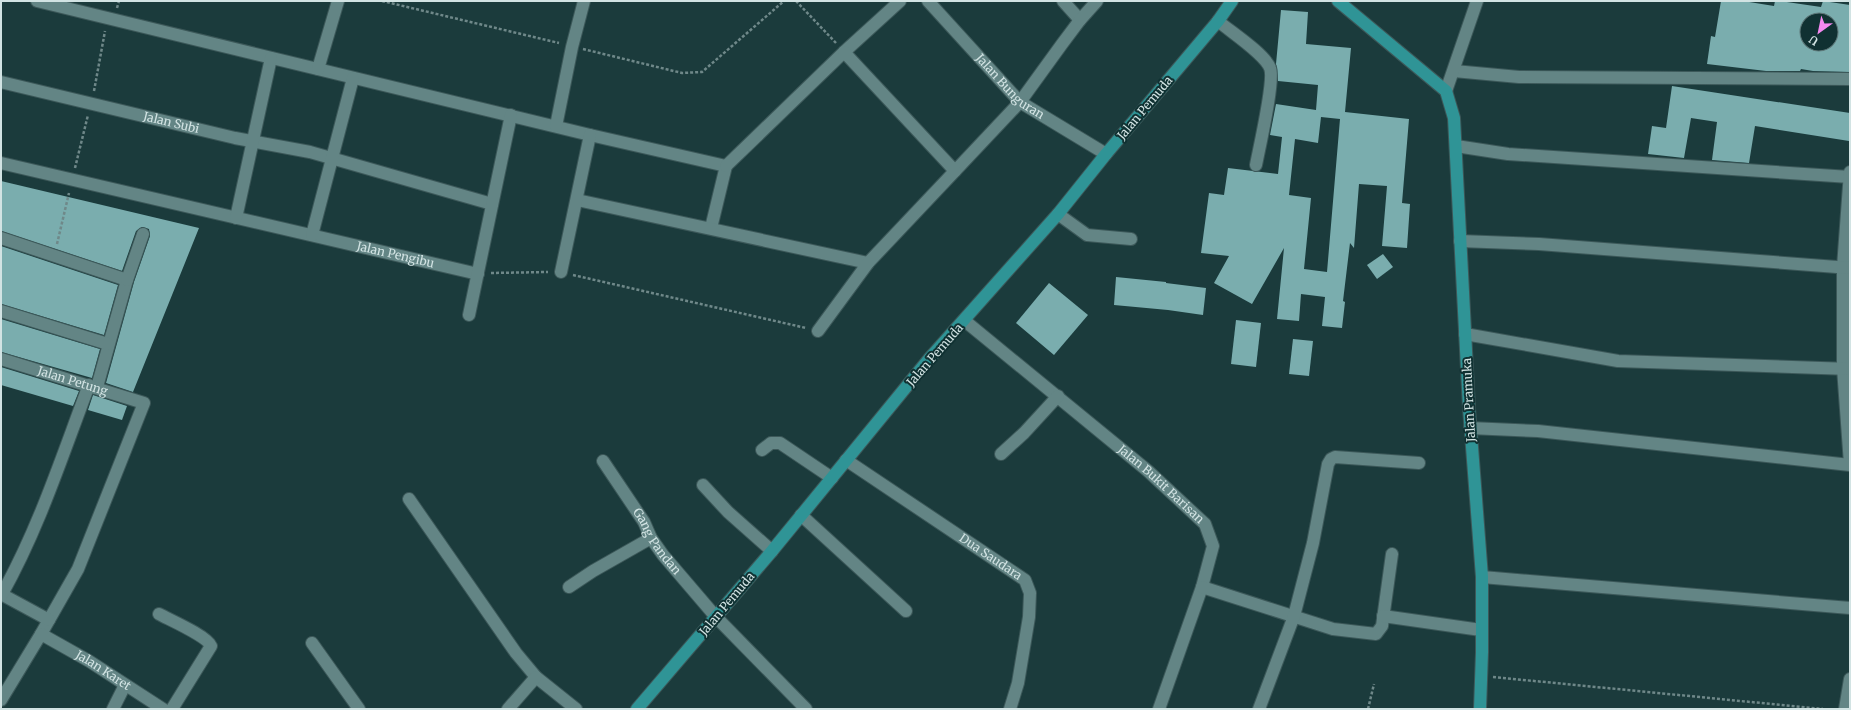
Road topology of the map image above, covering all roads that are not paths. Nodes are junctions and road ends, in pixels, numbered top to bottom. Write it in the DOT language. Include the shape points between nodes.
graph roads {
  1 [pos="37,1"];
  2 [pos="338,1"];
  3 [pos="584,1"];
  4 [pos="900,1"];
  5 [pos="928,1"];
  6 [pos="1063,1"];
  7 [pos="1097,1"];
  8 [pos="1232,1"];
  9 [pos="1338,1"];
  10 [pos="1477,1"];
  11 [pos="1080,20"];
  12 [pos="1218,22"];
  13 [pos="844,52"];
  14 [pos="271,58"];
  15 [pos="318,69"];
  16 [pos="1454,71"];
  17 [pos="353,78"];
  18 [pos="1850,79"];
  19 [pos="1,82"];
  20 [pos="1446,91"];
  21 [pos="1020,102"];
  22 [pos="511,115"];
  23 [pos="556,126"];
  24 [pos="590,134"];
  25 [pos="252,141"];
  26 [pos="1456,146"];
  27 [pos="1106,154"];
  28 [pos="332,158"];
  29 [pos="1,163"];
  30 [pos="1256,165"];
  31 [pos="726,166"];
  32 [pos="955,171"];
  33 [pos="1850,176"];
  34 [pos="577,200"];
  35 [pos="492,204"];
  36 [pos="1058,214"];
  37 [pos="236,218"];
  38 [pos="711,228"];
  39 [pos="143,234"];
  40 [pos="312,235"];
  41 [pos="1,238"];
  42 [pos="1131,239"];
  43 [pos="1460,241"];
  44 [pos="868,263"];
  45 [pos="1846,268"];
  46 [pos="561,272"];
  47 [pos="478,274"];
  48 [pos="127,280"];
  49 [pos="1,311"];
  50 [pos="469,315"];
  51 [pos="965,321"];
  52 [pos="818,331"];
  53 [pos="1465,334"];
  54 [pos="108,344"];
  55 [pos="1,359"];
  56 [pos="1846,369"];
  57 [pos="93,386"];
  58 [pos="1058,396"];
  59 [pos="1470,428"];
  60 [pos="762,450"];
  61 [pos="1001,454"];
  62 [pos="846,460"];
  63 [pos="603,461"];
  64 [pos="1419,463"];
  65 [pos="1850,465"];
  66 [pos="832,478"];
  67 [pos="703,485"];
  68 [pos="409,499"];
  69 [pos="801,515"];
  70 [pos="651,538"];
  71 [pos="772,551"];
  72 [pos="1392,554"];
  73 [pos="1482,577"];
  74 [pos="570,587"];
  75 [pos="1202,587"];
  76 [pos="1,594"];
  77 [pos="1850,608"];
  78 [pos="906,611"];
  79 [pos="159,614"];
  80 [pos="1294,616"];
  81 [pos="1384,616"];
  82 [pos="716,617"];
  83 [pos="49,620"];
  84 [pos="1482,630"];
  85 [pos="41,634"];
  86 [pos="312,642"];
  87 [pos="536,677"];
  88 [pos="1850,679"];
  89 [pos="125,686"];
  90 [pos="1,700"];
  91 [pos="113,709"];
  92 [pos="163,709"];
  93 [pos="172,709"];
  94 [pos="360,709"];
  95 [pos="508,709"];
  96 [pos="576,709"];
  97 [pos="637,709"];
  98 [pos="806,709"];
  99 [pos="1010,709"];
  100 [pos="1159,709"];
  101 [pos="1259,709"];
  102 [pos="1480,709"];
  103 [pos="1845,709"];
  1 -- 14 [label="street"];
  2 -- 15 [label="street"];
  3 -- 23 [label="street"];
  4 -- 13 [label="street"];
  5 -- 21 [label="street, Jalan Bunguran"];
  6 -- 11 [label="street"];
  7 -- 11 [label="street"];
  8 -- 12 [label="main road, Jalan Pemuda"];
  9 -- 20 [label="main road"];
  10 -- 16 [label="street"];
  11 -- 21 [label="street"];
  12 -- 27 [label="main road, Jalan Pemuda"];
  12 -- 30 [label="street" via="1263,57 1271,69"];
  13 -- 31 [label="street"];
  13 -- 32 [label="street"];
  14 -- 15 [label="street"];
  14 -- 25 [label="street"];
  15 -- 17 [label="street"];
  16 -- 18 [label="street" via="1519,77"];
  16 -- 20 [label="street"];
  17 -- 22 [label="street"];
  17 -- 28 [label="street"];
  19 -- 25 [label="street, Jalan Subi"];
  20 -- 26 [label="main road, Jalan Pramuka" via="1454,118"];
  21 -- 27 [label="street, Jalan Bunguran"];
  21 -- 32 [label="street"];
  22 -- 23 [label="street"];
  22 -- 35 [label="street"];
  23 -- 24 [label="street"];
  24 -- 31 [label="street"];
  24 -- 34 [label="street"];
  25 -- 28 [label="street, Jalan Subi"];
  25 -- 37 [label="street"];
  26 -- 33 [label="street" via="1508,154"];
  26 -- 43 [label="main road, Jalan Pramuka"];
  27 -- 36 [label="main road, Jalan Pemuda"];
  28 -- 35 [label="street, Jalan Subi"];
  28 -- 40 [label="street"];
  29 -- 37 [label="street, Jalan Pengibu"];
  31 -- 38 [label="street"];
  32 -- 44 [label="street"];
  33 -- 45 [label="street"];
  34 -- 38 [label="street"];
  34 -- 46 [label="street"];
  35 -- 47 [label="street"];
  36 -- 42 [label="street" via="1087,236"];
  36 -- 51 [label="main road, Jalan Pemuda"];
  37 -- 40 [label="street, Jalan Pengibu"];
  38 -- 44 [label="street"];
  39 -- 48 [label="street"];
  40 -- 47 [label="street, Jalan Pengibu"];
  41 -- 48 [label="street"];
  43 -- 45 [label="street" via="1539,244"];
  43 -- 53 [label="main road, Jalan Pramuka"];
  44 -- 52 [label="street"];
  45 -- 56 [label="street"];
  47 -- 50 [label="street"];
  48 -- 54 [label="street"];
  49 -- 54 [label="street"];
  51 -- 58 [label="street, Jalan Bukit Barisan"];
  51 -- 62 [label="main road, Jalan Pemuda"];
  53 -- 56 [label="street" via="1618,361"];
  53 -- 59 [label="main road, Jalan Pramuka"];
  54 -- 57 [label="street"];
  55 -- 57 [label="street, Jalan Petung"];
  56 -- 65 [label="street"];
  57 -- 76 [label="street" via="36,528"];
  57 -- 83 [label="street, Jalan Petung" via="144,403 78,569"];
  58 -- 61 [label="street"];
  58 -- 75 [label="street, Jalan Bukit Barisan" via="1148,471 1205,524 1213,546"];
  59 -- 65 [label="street" via="1538,431"];
  59 -- 73 [label="main road, Jalan Pramuka"];
  60 -- 66 [label="street" via="771,443 780,442"];
  62 -- 66 [label="main road, Jalan Pemuda"];
  62 -- 99 [label="street, Dua Saudara" via="1025,580 1030,593 1029,617 1018,683"];
  63 -- 70 [label="street, Gang Pandan" via="644,522"];
  64 -- 80 [label="street" via="1335,457 1331,459"];
  66 -- 69 [label="main road, Jalan Pemuda"];
  67 -- 71 [label="street" via="728,512"];
  68 -- 87 [label="street" via="516,653"];
  69 -- 71 [label="main road, Jalan Pemuda"];
  69 -- 78 [label="street"];
  70 -- 74 [label="street"];
  70 -- 82 [label="street, Gang Pandan"];
  71 -- 82 [label="main road, Jalan Pemuda"];
  72 -- 81 [label="street"];
  73 -- 77 [label="street"];
  73 -- 84 [label="main road, Jalan Pramuka"];
  75 -- 80 [label="street"];
  75 -- 100 [label="street, Jalan Bukit Barisan"];
  76 -- 83 [label="street"];
  79 -- 93 [label="street" via="198,635 211,646"];
  80 -- 81 [label="street" via="1333,629 1376,634 1382,626"];
  80 -- 101 [label="street"];
  81 -- 84 [label="street"];
  82 -- 97 [label="main road, Jalan Pemuda"];
  82 -- 98 [label="street, Gang Pandan"];
  83 -- 85 [label="street"];
  84 -- 102 [label="main road, Jalan Pramuka"];
  85 -- 89 [label="street, Jalan Karet" via="89,661"];
  85 -- 90 [label="street"];
  86 -- 94 [label="street"];
  87 -- 95 [label="street"];
  87 -- 96 [label="street"];
  88 -- 103 [label="street"];
  89 -- 91 [label="street"];
  89 -- 92 [label="street, Jalan Karet"];
}
